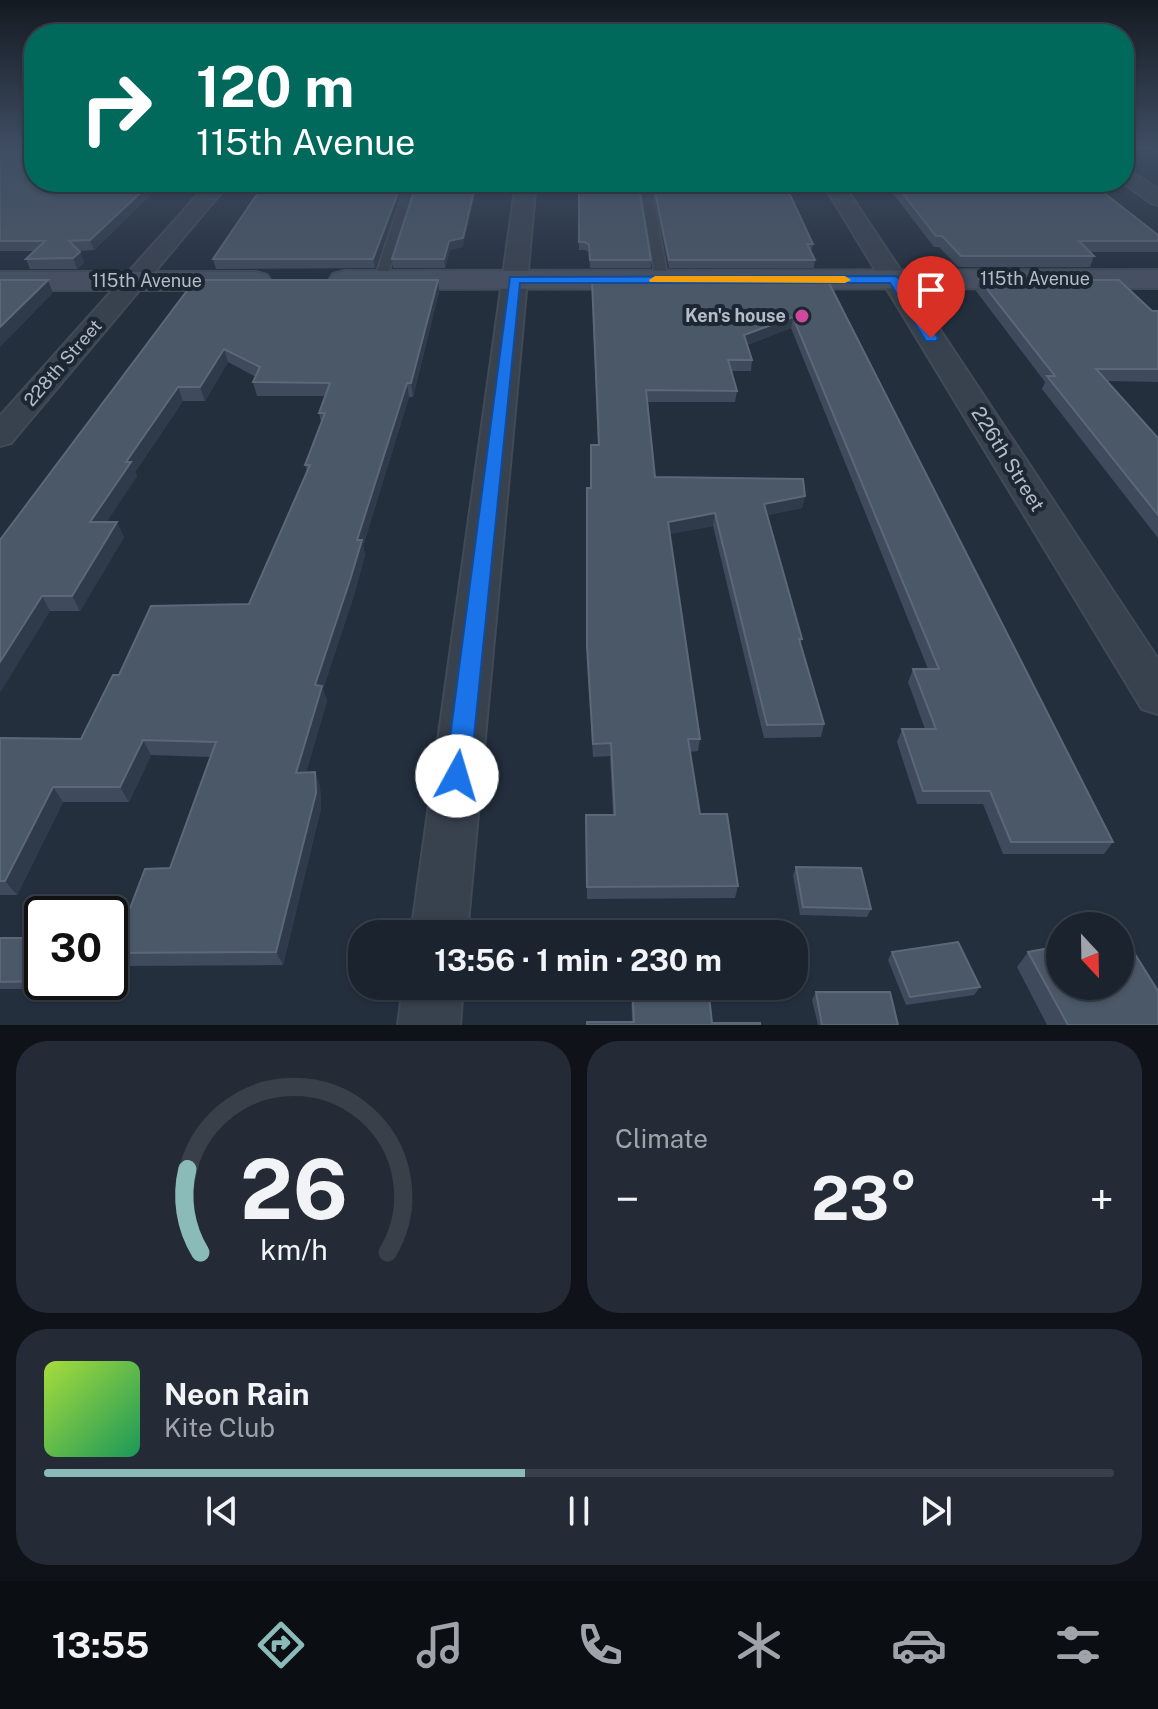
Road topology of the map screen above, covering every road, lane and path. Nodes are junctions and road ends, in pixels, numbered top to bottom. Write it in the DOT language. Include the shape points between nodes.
graph roads {
  1 [pos="209,195"];
  2 [pos="408,195"];
  3 [pos="524,195"];
  4 [pos="647,195"];
  5 [pos="840,195"];
  6 [pos="1158,279"];
  7 [pos="288,280"];
  8 [pos="318,280"];
  9 [pos="380,280"];
  10 [pos="514,280"];
  11 [pos="662,280"];
  12 [pos="894,280"];
  13 [pos="0,281"];
  14 [pos="134,281"];
  15 [pos="0,436"];
  16 [pos="1158,696"];
  17 [pos="441,920"];
  18 [pos="432,1000"];
  19 [pos="429,1025"];
  1 -- 14 [label="street, 228th Street"];
  2 -- 9 [label="lane"];
  3 -- 10 [label="street"];
  4 -- 11 [label="lane"];
  5 -- 12 [label="street, 226th Street"];
  6 -- 12 [label="main road, 115th Avenue"];
  7 -- 14 [label="main road, 115th Avenue"];
  8 -- 9 [label="main road, 115th Avenue"];
  9 -- 10 [label="main road, 115th Avenue"];
  10 -- 11 [label="main road, 115th Avenue"];
  10 -- 17 [label="street"];
  11 -- 12 [label="main road, 115th Avenue"];
  12 -- 16 [label="street, 226th Street"];
  13 -- 14 [label="main road, 115th Avenue"];
  14 -- 15 [label="street, 228th Street"];
  18 -- 19 [label="street"];
}
